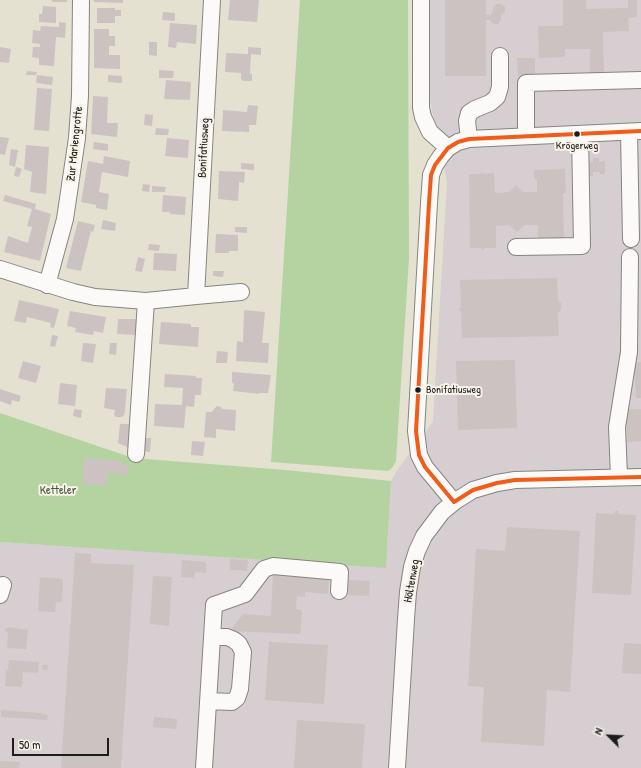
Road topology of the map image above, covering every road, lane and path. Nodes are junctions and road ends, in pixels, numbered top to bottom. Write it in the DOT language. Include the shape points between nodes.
graph roads {
  1 [pos="81,0"];
  2 [pos="212,0"];
  3 [pos="421,0"];
  4 [pos="500,56"];
  5 [pos="641,80"];
  6 [pos="635,132"];
  7 [pos="580,134"];
  8 [pos="526,136"];
  9 [pos="469,139"];
  10 [pos="448,148"];
  11 [pos="636,215"];
  12 [pos="631,239"];
  13 [pos="516,247"];
  14 [pos="630,257"];
  15 [pos="0,270"];
  16 [pos="47,285"];
  17 [pos="241,292"];
  18 [pos="196,296"];
  19 [pos="146,301"];
  20 [pos="136,454"];
  21 [pos="619,477"];
  22 [pos="641,477"];
  23 [pos="454,502"];
  24 [pos="339,591"];
  25 [pos="212,638"];
  26 [pos="209,701"];
  27 [pos="204,768"];
  28 [pos="397,768"];
  1 -- 16 [label="street, Zur Mariengrotte" via="80,96 76,150 65,219"];
  2 -- 18 [label="street, Bonifatiusweg"];
  3 -- 10 [label="street" via="421,108 430,132"];
  4 -- 9 [label="street" via="500,87 497,97 469,113"];
  5 -- 8 [label="street" via="526,83"];
  6 -- 7 [label="street"];
  6 -- 11 [label="street"];
  7 -- 8 [label="street"];
  7 -- 13 [label="street" via="582,246"];
  8 -- 9 [label="street"];
  9 -- 10 [label="street"];
  10 -- 23 [label="street" via="431,175 416,431 419,455 425,467"];
  11 -- 12 [label="street"];
  14 -- 21 [label="street" via="629,352 617,427"];
  15 -- 16 [label="street"];
  16 -- 19 [label="street" via="94,297"];
  17 -- 18 [label="street"];
  18 -- 19 [label="street"];
  19 -- 20 [label="street"];
  21 -- 22 [label="street, Höltenweg"];
  21 -- 23 [label="street, Höltenweg" via="497,482 473,490"];
  23 -- 28 [label="street, Höltenweg" via="442,512 424,536 412,567 407,606"];
  24 -- 25 [label="street" via="340,572 273,566 264,569 245,594 214,605"];
  25 -- 26 [label="street"];
  25 -- 26 [label="street" via="234,640 243,652 238,698 232,702"];
  26 -- 27 [label="street"];
}
